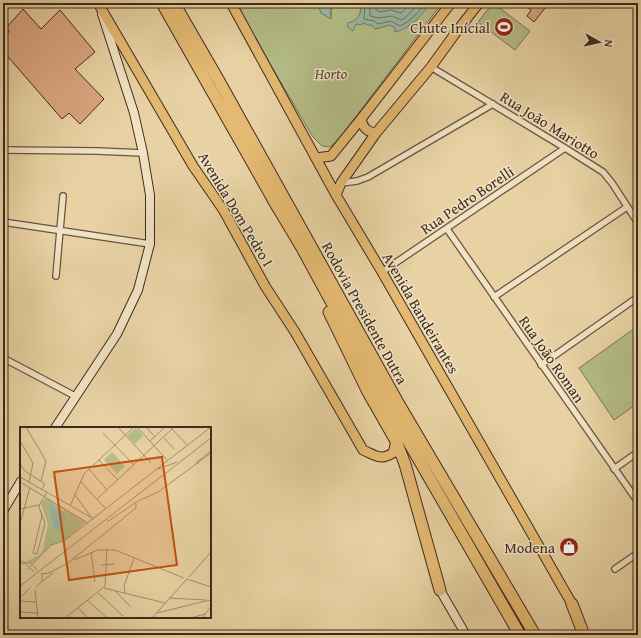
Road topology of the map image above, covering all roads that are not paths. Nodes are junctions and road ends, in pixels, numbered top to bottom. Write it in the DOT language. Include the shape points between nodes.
graph roads {
  1 [pos="162,3"];
  2 [pos="174,3"];
  3 [pos="231,3"];
  4 [pos="452,3"];
  5 [pos="479,3"];
  6 [pos="99,5"];
  7 [pos="431,67"];
  8 [pos="493,104"];
  9 [pos="361,119"];
  10 [pos="376,133"];
  11 [pos="565,148"];
  12 [pos="3,150"];
  13 [pos="143,153"];
  14 [pos="316,158"];
  15 [pos="341,183"];
  16 [pos="62,196"];
  17 [pos="336,196"];
  18 [pos="627,207"];
  19 [pos="278,208"];
  20 [pos="3,222"];
  21 [pos="638,223"];
  22 [pos="447,229"];
  23 [pos="60,230"];
  24 [pos="150,244"];
  25 [pos="382,272"];
  26 [pos="56,276"];
  27 [pos="494,297"];
  28 [pos="638,297"];
  29 [pos="3,358"];
  30 [pos="541,365"];
  31 [pos="75,396"];
  32 [pos="56,427"];
  33 [pos="396,441"];
  34 [pos="638,452"];
  35 [pos="614,469"];
  36 [pos="20,484"];
  37 [pos="638,502"];
  38 [pos="3,511"];
  39 [pos="638,552"];
  40 [pos="615,569"];
  41 [pos="440,590"];
  42 [pos="572,604"];
  43 [pos="466,635"];
  44 [pos="520,635"];
  45 [pos="535,635"];
  46 [pos="584,635"];
  47 [pos="590,635"];
  1 -- 19 [label="highway, Rodovia Presidente Dutra"];
  2 -- 45 [label="highway, Rodovia Presidente Dutra" via="397,401"];
  3 -- 14 [label="main road, Avenida Bandeirantes"];
  4 -- 9 [label="main road"];
  5 -- 7 [label="main road"];
  6 -- 13 [label="main road" via="134,113"];
  6 -- 33 [label="main road, Avenida Dom Pedro I" via="193,166 224,211 363,450 379,457 386,457 393,453"];
  7 -- 8 [label="street, Rua João Mariotto"];
  7 -- 10 [label="main road"];
  8 -- 11 [label="street, Rua João Mariotto"];
  8 -- 15 [label="street" via="368,177"];
  9 -- 10 [label="main road" via="366,130"];
  9 -- 14 [label="main road" via="331,156"];
  10 -- 15 [label="main road"];
  11 -- 18 [label="street, Rua João Mariotto" via="603,172"];
  11 -- 22 [label="street, Rua Pedro Borelli"];
  12 -- 13 [label="street"];
  13 -- 24 [label="main road" via="150,195"];
  14 -- 17 [label="main road, Avenida Bandeirantes"];
  15 -- 17 [label="main road"];
  16 -- 23 [label="street"];
  17 -- 25 [label="main road, Avenida Bandeirantes"];
  18 -- 21 [label="street, Rua João Mariotto"];
  18 -- 27 [label="street"];
  19 -- 33 [label="highway" via="368,392"];
  19 -- 44 [label="highway, Rodovia Presidente Dutra" via="389,408"];
  20 -- 23 [label="street"];
  22 -- 25 [label="street, Rua Pedro Borelli"];
  22 -- 27 [label="street, Rua João Roman"];
  23 -- 24 [label="street"];
  23 -- 26 [label="street"];
  24 -- 31 [label="main road" via="138,290 117,334"];
  25 -- 42 [label="main road, Avenida Bandeirantes"];
  27 -- 30 [label="street, Rua João Roman"];
  28 -- 30 [label="street"];
  29 -- 31 [label="street"];
  30 -- 35 [label="street, Rua João Roman"];
  31 -- 32 [label="main road"];
  33 -- 41 [label="highway" via="406,464"];
  34 -- 35 [label="street"];
  35 -- 37 [label="street, Rua João Roman"];
  36 -- 38 [label="main road"];
  39 -- 40 [label="street"];
  41 -- 43 [label="main road"];
  42 -- 46 [label="highway"];
  42 -- 47 [label="main road, Avenida Bandeirantes"];
}
